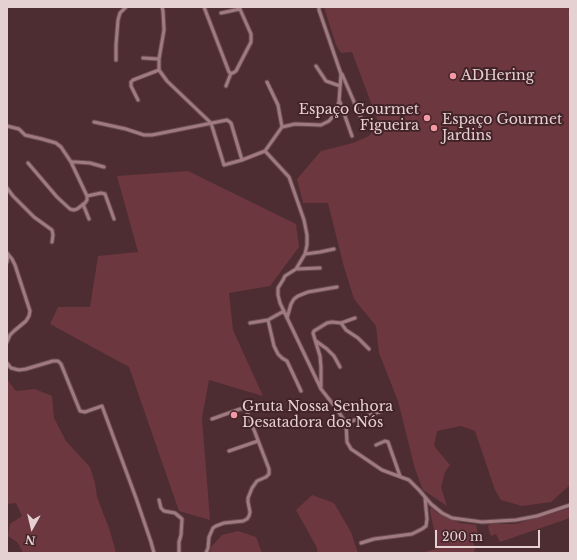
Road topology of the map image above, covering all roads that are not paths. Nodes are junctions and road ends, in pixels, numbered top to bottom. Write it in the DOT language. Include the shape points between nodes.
graph roads {
  1 [pos="126,7"];
  2 [pos="162,7"];
  3 [pos="204,7"];
  4 [pos="319,7"];
  5 [pos="240,8"];
  6 [pos="221,13"];
  7 [pos="143,58"];
  8 [pos="159,59"];
  9 [pos="116,60"];
  10 [pos="316,66"];
  11 [pos="159,70"];
  12 [pos="231,73"];
  13 [pos="341,74"];
  14 [pos="267,82"];
  15 [pos="226,86"];
  16 [pos="340,86"];
  17 [pos="138,100"];
  18 [pos="339,102"];
  19 [pos="361,118"];
  20 [pos="94,122"];
  21 [pos="211,123"];
  22 [pos="9,126"];
  23 [pos="282,127"];
  24 [pos="7,129"];
  25 [pos="352,136"];
  26 [pos="265,151"];
  27 [pos="242,160"];
  28 [pos="70,162"];
  29 [pos="28,163"];
  30 [pos="104,166"];
  31 [pos="7,188"];
  32 [pos="87,196"];
  33 [pos="83,204"];
  34 [pos="89,219"];
  35 [pos="114,219"];
  36 [pos="52,242"];
  37 [pos="334,249"];
  38 [pos="7,254"];
  39 [pos="305,254"];
  40 [pos="7,262"];
  41 [pos="320,268"];
  42 [pos="296,269"];
  43 [pos="337,287"];
  44 [pos="284,311"];
  45 [pos="287,318"];
  46 [pos="355,318"];
  47 [pos="268,320"];
  48 [pos="250,323"];
  49 [pos="341,323"];
  50 [pos="316,341"];
  51 [pos="7,342"];
  52 [pos="369,349"];
  53 [pos="7,363"];
  54 [pos="340,367"];
  55 [pos="321,388"];
  56 [pos="301,391"];
  57 [pos="385,410"];
  58 [pos="212,419"];
  59 [pos="346,423"];
  60 [pos="258,441"];
  61 [pos="376,445"];
  62 [pos="229,450"];
  63 [pos="400,477"];
  64 [pos="425,497"];
  65 [pos="159,500"];
  66 [pos="570,505"];
  67 [pos="361,543"];
  68 [pos="154,553"];
  69 [pos="179,553"];
  70 [pos="206,553"];
  1 -- 9 [label="street" via="118,20"];
  2 -- 8 [label="street" via="164,30"];
  3 -- 12 [label="street"];
  4 -- 13 [label="street"];
  5 -- 6 [label="street"];
  5 -- 12 [label="street" via="251,34 251,42 236,71"];
  7 -- 8 [label="street"];
  8 -- 11 [label="street"];
  10 -- 16 [label="street" via="326,81"];
  11 -- 17 [label="street" via="131,82"];
  11 -- 21 [label="street"];
  12 -- 15 [label="street"];
  13 -- 16 [label="street"];
  13 -- 19 [label="street"];
  14 -- 23 [label="street" via="278,105"];
  16 -- 18 [label="street"];
  18 -- 23 [label="street" via="334,115 321,125 294,124"];
  18 -- 25 [label="street"];
  20 -- 21 [label="street" via="144,135"];
  21 -- 27 [label="street" via="227,120 231,123"];
  21 -- 27 [label="street" via="224,165"];
  22 -- 24 [label="street"];
  22 -- 28 [label="street" via="19,129 25,135 56,143"];
  23 -- 26 [label="street"];
  26 -- 27 [label="street"];
  26 -- 39 [label="street" via="289,177 292,184 307,235"];
  28 -- 30 [label="street"];
  28 -- 32 [label="street"];
  29 -- 33 [label="street" via="70,209 77,209"];
  31 -- 36 [label="street" via="34,216 52,230"];
  32 -- 33 [label="street"];
  32 -- 35 [label="street" via="105,194"];
  33 -- 34 [label="street"];
  37 -- 39 [label="street"];
  38 -- 40 [label="street"];
  38 -- 51 [label="street" via="15,266 30,311 26,321 10,335"];
  39 -- 42 [label="street"];
  41 -- 42 [label="street"];
  42 -- 44 [label="street" via="285,276 278,288"];
  43 -- 45 [label="street" via="298,296 291,304"];
  44 -- 45 [label="street"];
  44 -- 47 [label="street"];
  45 -- 55 [label="street"];
  46 -- 49 [label="street"];
  47 -- 48 [label="street"];
  47 -- 56 [label="street" via="274,346 278,354 287,361"];
  49 -- 50 [label="street" via="327,323 316,329 313,333"];
  49 -- 52 [label="street"];
  50 -- 54 [label="street" via="334,356"];
  50 -- 55 [label="street" via="320,356"];
  53 -- 68 [label="street" via="11,368 26,370 58,361 80,411 85,412 102,406"];
  55 -- 59 [label="street"];
  57 -- 59 [label="street"];
  58 -- 60 [label="street" via="246,409"];
  59 -- 63 [label="street" via="348,442 352,448 382,470"];
  60 -- 62 [label="street"];
  60 -- 70 [label="street" via="269,474 257,481 252,488 248,498 250,516 243,521 219,524 213,528"];
  61 -- 63 [label="street" via="388,442"];
  63 -- 64 [label="street" via="409,480"];
  64 -- 66 [label="street" via="442,513 452,518 482,522 537,516"];
  64 -- 67 [label="street" via="427,519 426,526 422,529 412,534"];
  65 -- 69 [label="street" via="164,511 175,513 182,519"];
}
